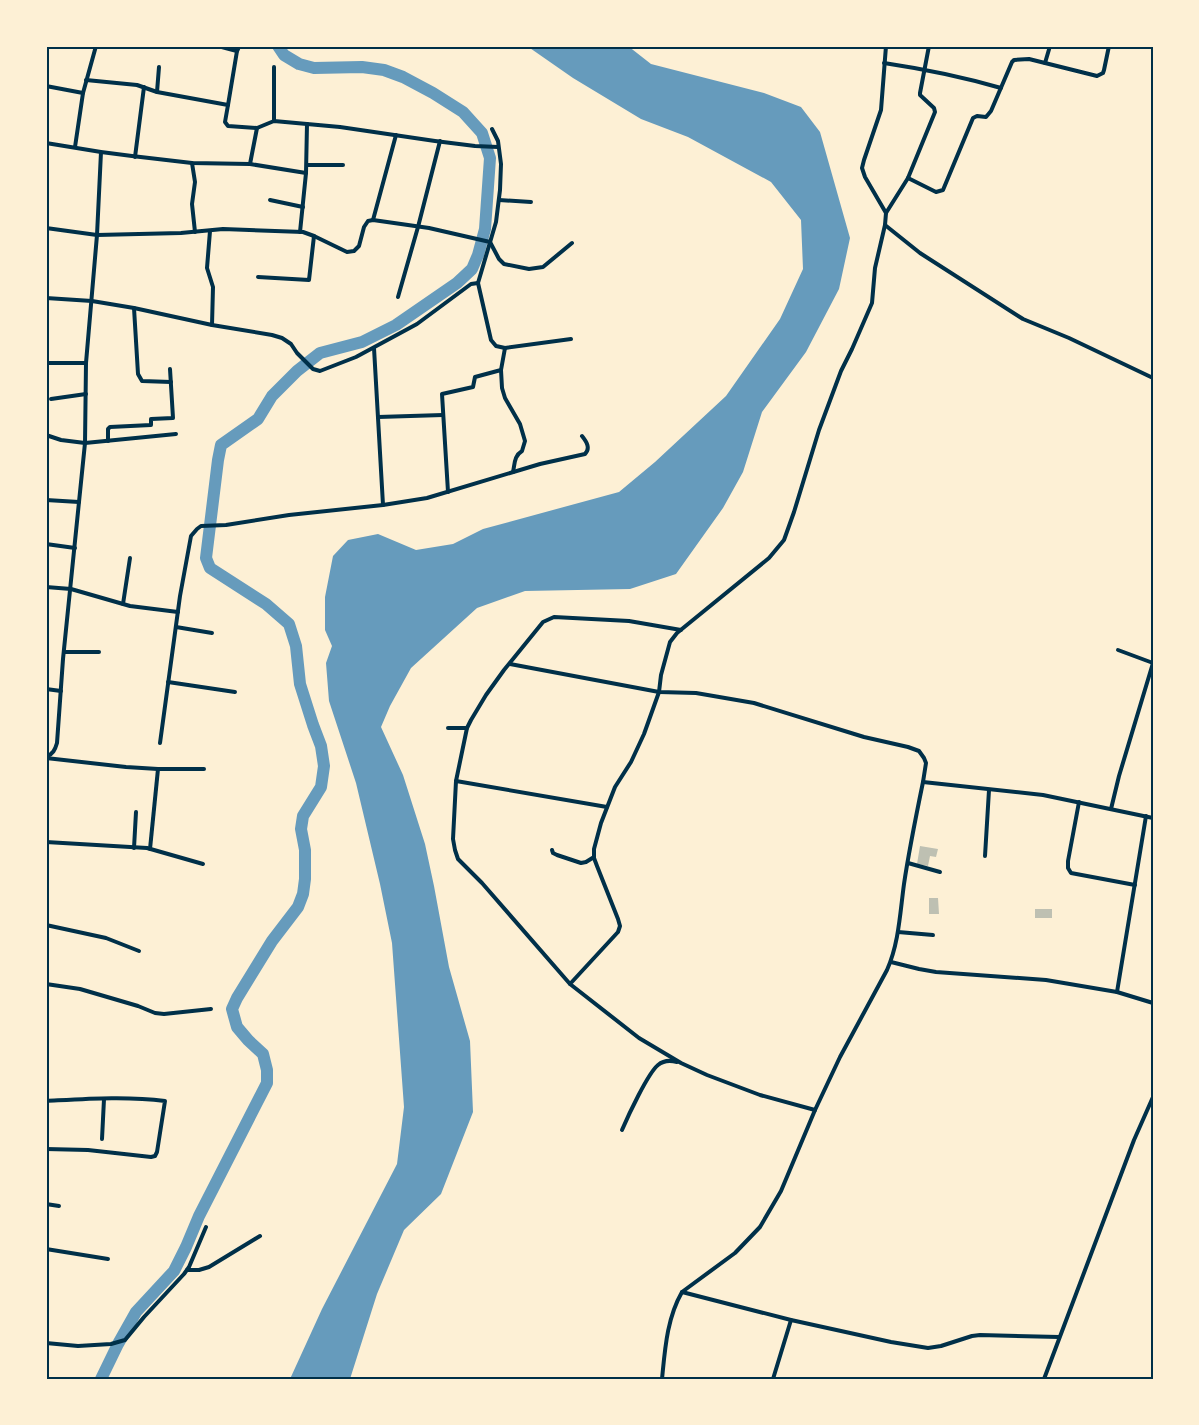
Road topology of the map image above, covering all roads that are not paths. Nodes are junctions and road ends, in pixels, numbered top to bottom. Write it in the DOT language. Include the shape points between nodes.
graph roads {
  1 [pos="96,46"];
  2 [pos="218,46"];
  3 [pos="886,46"];
  4 [pos="929,46"];
  5 [pos="1050,46"];
  6 [pos="1109,46"];
  7 [pos="238,48"];
  8 [pos="884,63"];
  9 [pos="1045,63"];
  10 [pos="159,67"];
  11 [pos="274,67"];
  12 [pos="924,70"];
  13 [pos="86,80"];
  14 [pos="46,86"];
  15 [pos="144,87"];
  16 [pos="1001,88"];
  17 [pos="157,92"];
  18 [pos="83,93"];
  19 [pos="228,105"];
  20 [pos="274,121"];
  21 [pos="307,124"];
  22 [pos="257,128"];
  23 [pos="492,129"];
  24 [pos="396,134"];
  25 [pos="440,141"];
  26 [pos="46,142"];
  27 [pos="75,147"];
  28 [pos="498,147"];
  29 [pos="101,152"];
  30 [pos="135,156"];
  31 [pos="192,163"];
  32 [pos="250,164"];
  33 [pos="307,165"];
  34 [pos="343,165"];
  35 [pos="306,173"];
  36 [pos="908,178"];
  37 [pos="270,200"];
  38 [pos="499,200"];
  39 [pos="531,202"];
  40 [pos="303,207"];
  41 [pos="886,213"];
  42 [pos="373,220"];
  43 [pos="885,225"];
  44 [pos="418,227"];
  45 [pos="46,228"];
  46 [pos="210,231"];
  47 [pos="195,232"];
  48 [pos="300,232"];
  49 [pos="97,235"];
  50 [pos="314,236"];
  51 [pos="488,242"];
  52 [pos="572,243"];
  53 [pos="258,277"];
  54 [pos="478,283"];
  55 [pos="398,297"];
  56 [pos="46,298"];
  57 [pos="92,301"];
  58 [pos="134,308"];
  59 [pos="212,324"];
  60 [pos="571,339"];
  61 [pos="374,348"];
  62 [pos="505,348"];
  63 [pos="46,363"];
  64 [pos="86,364"];
  65 [pos="170,369"];
  66 [pos="501,370"];
  67 [pos="1153,378"];
  68 [pos="171,382"];
  69 [pos="86,394"];
  70 [pos="51,399"];
  71 [pos="443,415"];
  72 [pos="378,417"];
  73 [pos="176,434"];
  74 [pos="46,435"];
  75 [pos="582,436"];
  76 [pos="108,440"];
  77 [pos="85,443"];
  78 [pos="514,472"];
  79 [pos="448,492"];
  80 [pos="46,500"];
  81 [pos="79,502"];
  82 [pos="383,505"];
  83 [pos="46,544"];
  84 [pos="75,548"];
  85 [pos="130,558"];
  86 [pos="46,587"];
  87 [pos="71,589"];
  88 [pos="123,604"];
  89 [pos="178,612"];
  90 [pos="176,628"];
  91 [pos="681,630"];
  92 [pos="212,633"];
  93 [pos="1118,650"];
  94 [pos="64,652"];
  95 [pos="99,652"];
  96 [pos="1153,663"];
  97 [pos="510,664"];
  98 [pos="168,682"];
  99 [pos="46,690"];
  100 [pos="61,691"];
  101 [pos="235,692"];
  102 [pos="659,692"];
  103 [pos="448,728"];
  104 [pos="467,728"];
  105 [pos="160,743"];
  106 [pos="46,758"];
  107 [pos="158,769"];
  108 [pos="204,769"];
  109 [pos="456,781"];
  110 [pos="923,782"];
  111 [pos="989,790"];
  112 [pos="1079,802"];
  113 [pos="607,807"];
  114 [pos="1111,809"];
  115 [pos="136,812"];
  116 [pos="1146,816"];
  117 [pos="1153,818"];
  118 [pos="46,842"];
  119 [pos="134,848"];
  120 [pos="150,849"];
  121 [pos="552,850"];
  122 [pos="594,856"];
  123 [pos="985,856"];
  124 [pos="203,864"];
  125 [pos="908,864"];
  126 [pos="940,872"];
  127 [pos="1135,885"];
  128 [pos="46,925"];
  129 [pos="898,932"];
  130 [pos="933,935"];
  131 [pos="139,950"];
  132 [pos="891,962"];
  133 [pos="46,984"];
  134 [pos="570,984"];
  135 [pos="1117,992"];
  136 [pos="1153,1003"];
  137 [pos="211,1009"];
  138 [pos="682,1063"];
  139 [pos="1153,1097"];
  140 [pos="104,1099"];
  141 [pos="46,1101"];
  142 [pos="815,1110"];
  143 [pos="622,1130"];
  144 [pos="102,1140"];
  145 [pos="46,1149"];
  146 [pos="46,1204"];
  147 [pos="59,1206"];
  148 [pos="206,1227"];
  149 [pos="260,1236"];
  150 [pos="46,1249"];
  151 [pos="108,1259"];
  152 [pos="187,1270"];
  153 [pos="682,1292"];
  154 [pos="790,1320"];
  155 [pos="1059,1337"];
  156 [pos="46,1343"];
  157 [pos="662,1379"];
  158 [pos="773,1379"];
  159 [pos="1044,1379"];
  1 -- 13 [label="street"];
  2 -- 7 [label="street"];
  3 -- 8 [label="street"];
  4 -- 12 [label="street"];
  5 -- 9 [label="street"];
  6 -- 9 [label="street" via="1100,75"];
  7 -- 19 [label="street"];
  8 -- 12 [label="street"];
  8 -- 41 [label="street" via="882,110 862,168"];
  9 -- 16 [label="street" via="1023,58 1014,60"];
  10 -- 17 [label="street"];
  11 -- 20 [label="street"];
  12 -- 16 [label="street"];
  12 -- 36 [label="street" via="920,95 935,112"];
  13 -- 15 [label="street"];
  13 -- 18 [label="street"];
  14 -- 18 [label="street"];
  15 -- 17 [label="street"];
  15 -- 30 [label="street"];
  16 -- 36 [label="street" via="988,116 973,118 943,190 936,192"];
  17 -- 19 [label="street"];
  18 -- 27 [label="street"];
  19 -- 22 [label="street" via="226,125"];
  20 -- 21 [label="street"];
  20 -- 22 [label="street"];
  21 -- 24 [label="street"];
  21 -- 33 [label="street"];
  22 -- 32 [label="street"];
  23 -- 28 [label="street"];
  24 -- 25 [label="street"];
  24 -- 42 [label="street"];
  25 -- 28 [label="street"];
  25 -- 44 [label="street"];
  26 -- 27 [label="street"];
  27 -- 29 [label="street"];
  28 -- 38 [label="street" via="501,164"];
  29 -- 30 [label="street"];
  29 -- 49 [label="street"];
  30 -- 31 [label="street"];
  31 -- 32 [label="street"];
  31 -- 47 [label="street"];
  32 -- 35 [label="street"];
  33 -- 34 [label="street"];
  33 -- 35 [label="street"];
  35 -- 40 [label="street"];
  36 -- 41 [label="street"];
  37 -- 40 [label="street"];
  38 -- 39 [label="street"];
  38 -- 51 [label="street" via="496,222"];
  40 -- 48 [label="street"];
  41 -- 43 [label="street"];
  42 -- 44 [label="street"];
  42 -- 50 [label="street" via="364,227 359,246 354,251 348,252"];
  43 -- 67 [label="street" via="920,253 1023,320"];
  43 -- 91 [label="street" via="875,268 872,303 819,430 784,540 770,558"];
  44 -- 51 [label="street"];
  44 -- 55 [label="street"];
  45 -- 49 [label="street"];
  46 -- 47 [label="street"];
  46 -- 48 [label="street"];
  46 -- 59 [label="street" via="207,268 213,287"];
  47 -- 49 [label="street"];
  48 -- 50 [label="street"];
  49 -- 57 [label="street"];
  50 -- 53 [label="street" via="309,280"];
  51 -- 52 [label="street" via="504,264 529,268 543,267"];
  51 -- 54 [label="street"];
  54 -- 61 [label="street" via="471,284 417,324"];
  54 -- 62 [label="street" via="492,340 496,346"];
  56 -- 57 [label="street"];
  57 -- 58 [label="street"];
  57 -- 64 [label="street"];
  58 -- 59 [label="street"];
  58 -- 68 [label="street" via="138,374 142,381"];
  59 -- 61 [label="street" via="282,338 313,369 320,371"];
  60 -- 62 [label="street"];
  61 -- 72 [label="street"];
  62 -- 66 [label="street"];
  63 -- 64 [label="street"];
  64 -- 69 [label="street"];
  65 -- 68 [label="street"];
  66 -- 71 [label="street" via="475,377 473,387 442,394"];
  66 -- 78 [label="street" via="505,398 526,441 515,459"];
  68 -- 76 [label="street" via="173,418 151,419 151,425 110,427"];
  69 -- 70 [label="street"];
  69 -- 77 [label="street"];
  71 -- 72 [label="street"];
  71 -- 79 [label="street"];
  72 -- 82 [label="street"];
  73 -- 76 [label="street"];
  74 -- 77 [label="street"];
  75 -- 78 [label="street" via="587,442 588,452 585,454"];
  76 -- 77 [label="street"];
  77 -- 81 [label="street"];
  78 -- 79 [label="street"];
  79 -- 82 [label="street"];
  80 -- 81 [label="street"];
  81 -- 84 [label="street"];
  82 -- 89 [label="street" via="201,526 191,536"];
  83 -- 84 [label="street"];
  84 -- 87 [label="street"];
  85 -- 88 [label="street"];
  86 -- 87 [label="street"];
  87 -- 88 [label="street"];
  87 -- 94 [label="street"];
  88 -- 89 [label="street"];
  89 -- 90 [label="street"];
  90 -- 92 [label="street"];
  90 -- 98 [label="street"];
  91 -- 97 [label="street" via="629,621 554,617 543,622"];
  91 -- 102 [label="street" via="670,642"];
  93 -- 96 [label="street"];
  94 -- 95 [label="street"];
  94 -- 100 [label="street"];
  96 -- 114 [label="street"];
  97 -- 102 [label="street"];
  97 -- 104 [label="street" via="486,695"];
  98 -- 101 [label="street"];
  98 -- 105 [label="street"];
  99 -- 100 [label="street"];
  100 -- 106 [label="street" via="57,743 55,750"];
  102 -- 110 [label="street" via="696,693 754,703 908,747 919,751 924,758"];
  102 -- 113 [label="street" via="644,734"];
  103 -- 104 [label="street"];
  104 -- 109 [label="street"];
  106 -- 107 [label="street"];
  107 -- 108 [label="street"];
  107 -- 120 [label="street"];
  109 -- 113 [label="street"];
  109 -- 134 [label="street" via="453,838 458,859"];
  110 -- 111 [label="street"];
  110 -- 125 [label="street"];
  111 -- 112 [label="street"];
  111 -- 123 [label="street"];
  112 -- 114 [label="street"];
  112 -- 127 [label="street" via="1068,861 1071,873"];
  113 -- 122 [label="street"];
  114 -- 116 [label="street"];
  115 -- 119 [label="street"];
  116 -- 117 [label="street"];
  116 -- 127 [label="street"];
  118 -- 119 [label="street"];
  119 -- 120 [label="street"];
  120 -- 124 [label="street"];
  121 -- 122 [label="street" via="557,855 583,863"];
  122 -- 134 [label="street" via="620,926 614,938"];
  125 -- 126 [label="street"];
  125 -- 129 [label="street"];
  127 -- 135 [label="street"];
  128 -- 131 [label="street" via="106,938"];
  129 -- 130 [label="street"];
  129 -- 132 [label="street"];
  132 -- 135 [label="street" via="928,970 1046,980"];
  132 -- 142 [label="street"];
  133 -- 137 [label="street" via="80,989 155,1013"];
  134 -- 138 [label="street" via="639,1038"];
  135 -- 136 [label="street"];
  138 -- 142 [label="street" via="760,1095"];
  138 -- 143 [label="street" via="668,1061 658,1065"];
  139 -- 155 [label="street"];
  140 -- 141 [label="street"];
  140 -- 144 [label="street"];
  140 -- 145 [label="street" via="165,1101 155,1156"];
  142 -- 153 [label="street" via="782,1191 760,1227 735,1253"];
  146 -- 147 [label="street"];
  148 -- 152 [label="street"];
  149 -- 152 [label="street" via="209,1267"];
  150 -- 151 [label="street"];
  152 -- 156 [label="street" via="125,1340 78,1346"];
  153 -- 154 [label="street"];
  153 -- 157 [label="street" via="671,1316"];
  154 -- 155 [label="street" via="928,1348 980,1335"];
  154 -- 158 [label="street"];
  155 -- 159 [label="street"];
}
